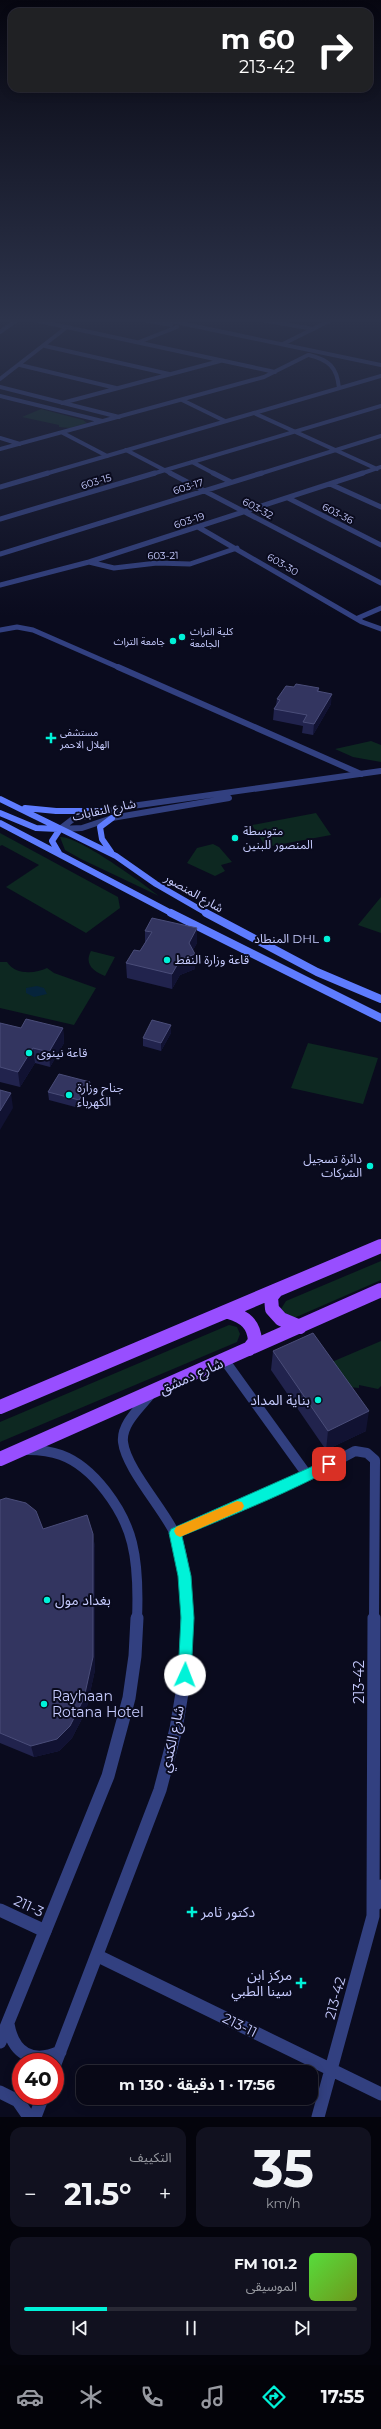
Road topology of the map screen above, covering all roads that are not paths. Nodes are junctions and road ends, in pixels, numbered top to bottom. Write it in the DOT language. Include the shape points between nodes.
graph roads {
  1 [pos="90,419"];
  2 [pos="114,419"];
  3 [pos="220,419"];
  4 [pos="233,419"];
  5 [pos="266,419"];
  6 [pos="338,419"];
  7 [pos="225,421"];
  8 [pos="103,422"];
  9 [pos="63,432"];
  10 [pos="294,432"];
  11 [pos="381,436"];
  12 [pos="0,438"];
  13 [pos="21,444"];
  14 [pos="0,449"];
  15 [pos="126,450"];
  16 [pos="335,450"];
  17 [pos="107,456"];
  18 [pos="192,462"];
  19 [pos="378,468"];
  20 [pos="165,470"];
  21 [pos="381,471"];
  22 [pos="231,482"];
  23 [pos="330,484"];
  24 [pos="0,487"];
  25 [pos="205,490"];
  26 [pos="288,498"];
  27 [pos="381,507"];
  28 [pos="246,511"];
  29 [pos="0,519"];
  30 [pos="198,527"];
  31 [pos="381,545"];
  32 [pos="236,548"];
  33 [pos="0,554"];
  34 [pos="88,562"];
  35 [pos="381,583"];
  36 [pos="0,585"];
  37 [pos="381,608"];
  38 [pos="358,618"];
  39 [pos="381,628"];
  40 [pos="0,630"];
  41 [pos="381,772"];
  42 [pos="361,774"];
  43 [pos="0,799"];
  44 [pos="13,805"];
  45 [pos="106,811"];
  46 [pos="0,812"];
  47 [pos="112,818"];
  48 [pos="0,823"];
  49 [pos="60,829"];
  50 [pos="116,856"];
  51 [pos="66,859"];
  52 [pos="381,999"];
  53 [pos="381,1018"];
  54 [pos="381,1246"];
  55 [pos="381,1290"];
  56 [pos="276,1291"];
  57 [pos="229,1312"];
  58 [pos="300,1326"];
  59 [pos="247,1351"];
  60 [pos="225,1361"];
  61 [pos="150,1394"];
  62 [pos="0,1407"];
  63 [pos="20,1451"];
  64 [pos="0,1459"];
  65 [pos="308,1476"];
  66 [pos="175,1533"];
  67 [pos="381,1886"];
  68 [pos="0,1910"];
  69 [pos="373,1916"];
  70 [pos="44,1931"];
  71 [pos="98,1956"];
  72 [pos="8,2024"];
  73 [pos="0,2042"];
  74 [pos="21,2053"];
  75 [pos="59,2053"];
  76 [pos="330,2070"];
  77 [pos="0,2092"];
  78 [pos="381,2094"];
  79 [pos="40,2105"];
  80 [pos="29,2117"];
  81 [pos="35,2117"];
  82 [pos="318,2117"];
  1 -- 8 [label="street"];
  2 -- 8 [label="street"];
  3 -- 7 [label="street"];
  4 -- 7 [label="street"];
  5 -- 10 [label="street"];
  6 -- 10 [label="street, 603-15"];
  7 -- 15 [label="street"];
  8 -- 9 [label="street"];
  9 -- 13 [label="street"];
  9 -- 17 [label="street"];
  10 -- 16 [label="street"];
  10 -- 18 [label="street, 603-15"];
  11 -- 16 [label="street, 603-17"];
  12 -- 13 [label="street"];
  13 -- 14 [label="street"];
  15 -- 17 [label="street"];
  15 -- 20 [label="street, 603-32"];
  16 -- 19 [label="street"];
  16 -- 22 [label="street, 603-17"];
  17 -- 24 [label="street"];
  18 -- 20 [label="street, 603-15"];
  18 -- 22 [label="street"];
  19 -- 21 [label="street"];
  19 -- 23 [label="street, 603-19"];
  20 -- 25 [label="street, 603-32"];
  20 -- 29 [label="street, 603-15"];
  22 -- 25 [label="street, 603-17"];
  23 -- 26 [label="street, 603-19"];
  23 -- 27 [label="street"];
  25 -- 28 [label="street, 603-32"];
  25 -- 33 [label="street, 603-17"];
  26 -- 28 [label="street, 603-19"];
  26 -- 31 [label="street, 603-36"];
  28 -- 30 [label="street, 603-19"];
  28 -- 35 [label="street, 603-32"];
  30 -- 32 [label="street, 603-30"];
  30 -- 34 [label="street, 603-19"];
  32 -- 34 [label="street, 603-21" via="190,564 157,563 114,568"];
  32 -- 38 [label="street, 603-30"];
  34 -- 36 [label="street, 603-19"];
  37 -- 38 [label="street"];
  38 -- 39 [label="street, 603-30" via="362,622"];
  40 -- 42 [label="street" via="17,627 34,630"];
  41 -- 42 [label="street, شارع النقابات"];
  42 -- 45 [label="street, شارع النقابات"];
  42 -- 47 [label="street, شارع النقابات" via="351,779"];
  43 -- 44 [label="main road, شارع المنصور"];
  44 -- 45 [label="main road" via="38,810"];
  44 -- 49 [label="main road, شارع المنصور"];
  45 -- 49 [label="street, شارع النقابات" via="73,819"];
  46 -- 49 [label="main road" via="39,829"];
  47 -- 49 [label="street, شارع النقابات" via="82,828"];
  47 -- 50 [label="main road" via="102,824 100,834 104,844"];
  48 -- 51 [label="main road"];
  49 -- 50 [label="main road, شارع المنصور"];
  49 -- 51 [label="main road" via="52,843"];
  50 -- 52 [label="main road, شارع المنصور" via="156,884 232,928 317,972"];
  51 -- 53 [label="main road"];
  54 -- 56 [label="main road"];
  55 -- 58 [label="main road, شارع دمشق"];
  56 -- 57 [label="main road"];
  56 -- 58 [label="main road" via="270,1302 277,1317 284,1322"];
  57 -- 59 [label="main road" via="246,1318 252,1325 255,1341"];
  57 -- 62 [label="main road"];
  58 -- 59 [label="main road, شارع دمشق"];
  59 -- 60 [label="main road, شارع دمشق"];
  60 -- 61 [label="main road, شارع دمشق"];
  60 -- 65 [label="street"];
  61 -- 63 [label="main road, شارع دمشق"];
  61 -- 66 [label="street, شارع الكندي" via="125,1428 123,1441 127,1456"];
  63 -- 64 [label="main road, شارع دمشق"];
  63 -- 70 [label="street" via="37,1449 55,1452 73,1459 96,1480 114,1505 132,1542 137,1595 137,1645 128,1708 119,1746"];
  65 -- 66 [label="street, 213-42"];
  65 -- 69 [label="street, 213-42" via="355,1451 367,1453 375,1464"];
  66 -- 71 [label="street, شارع الكندي" via="185,1576 187,1618 185,1675 176,1729 160,1790"];
  67 -- 69 [label="street"];
  68 -- 70 [label="street, 211-3"];
  69 -- 76 [label="street, 213-42"];
  70 -- 72 [label="street"];
  71 -- 75 [label="street, شارع الكندي"];
  71 -- 76 [label="street, 213-11"];
  72 -- 73 [label="street"];
  72 -- 74 [label="street" via="12,2043"];
  76 -- 78 [label="street, 213-11"];
  76 -- 82 [label="street, 213-42"];
  77 -- 80 [label="street" via="21,2103"];
  79 -- 81 [label="street"];
}
